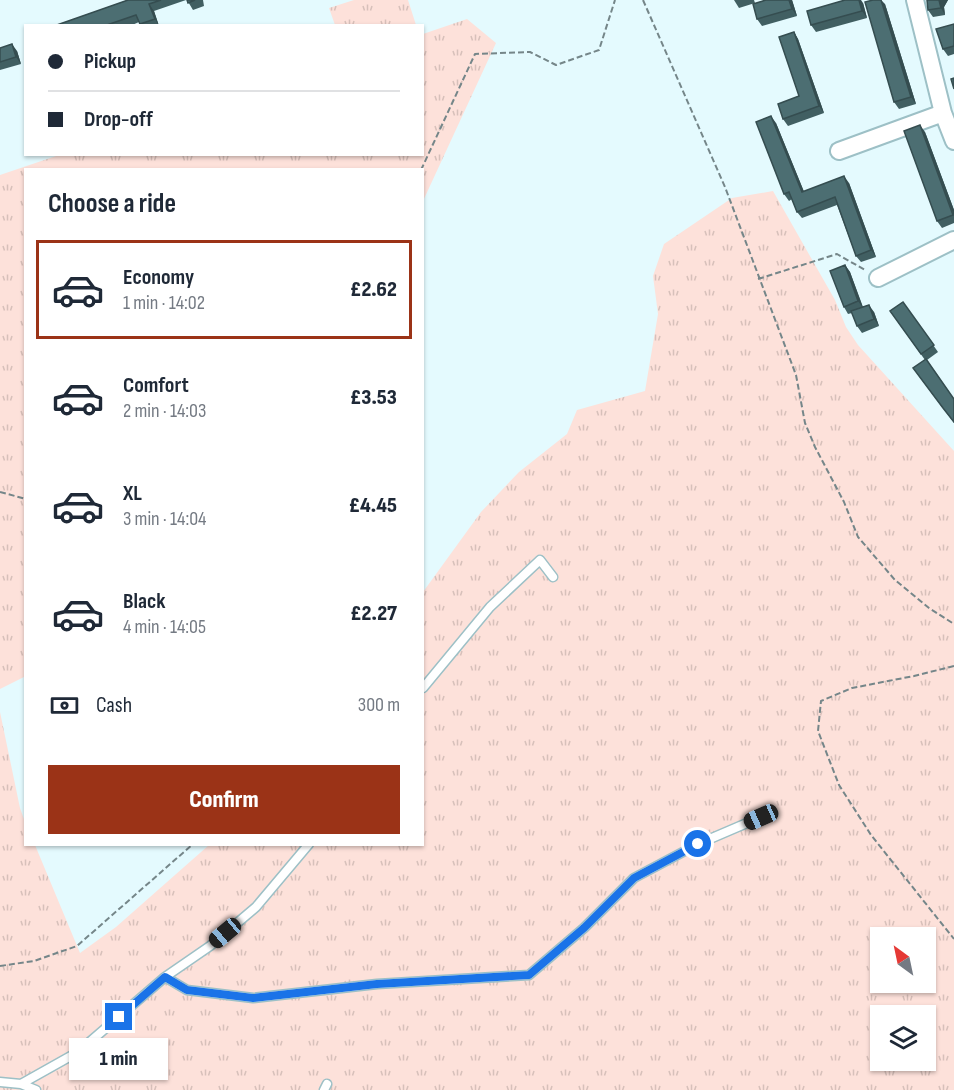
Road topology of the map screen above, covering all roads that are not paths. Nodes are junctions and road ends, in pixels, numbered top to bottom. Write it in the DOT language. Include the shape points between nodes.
graph roads {
  1 [pos="915,0"];
  2 [pos="943,113"];
  3 [pos="954,141"];
  4 [pos="839,151"];
  5 [pos="954,240"];
  6 [pos="878,278"];
  7 [pos="553,577"];
  8 [pos="424,687"];
  9 [pos="761,817"];
  10 [pos="307,846"];
  11 [pos="165,977"];
  12 [pos="0,1082"];
  13 [pos="21,1084"];
  14 [pos="36,1090"];
  1 -- 2 [label="street"];
  2 -- 3 [label="street"];
  2 -- 4 [label="street"];
  5 -- 6 [label="street"];
  7 -- 8 [label="lane" via="540,560 490,607"];
  9 -- 11 [label="lane" via="634,878 529,975 377,984 253,998 187,990"];
  10 -- 11 [label="lane" via="256,907"];
  11 -- 13 [label="lane" via="78,1052"];
  12 -- 13 [label="lane"];
  13 -- 14 [label="lane"];
}
